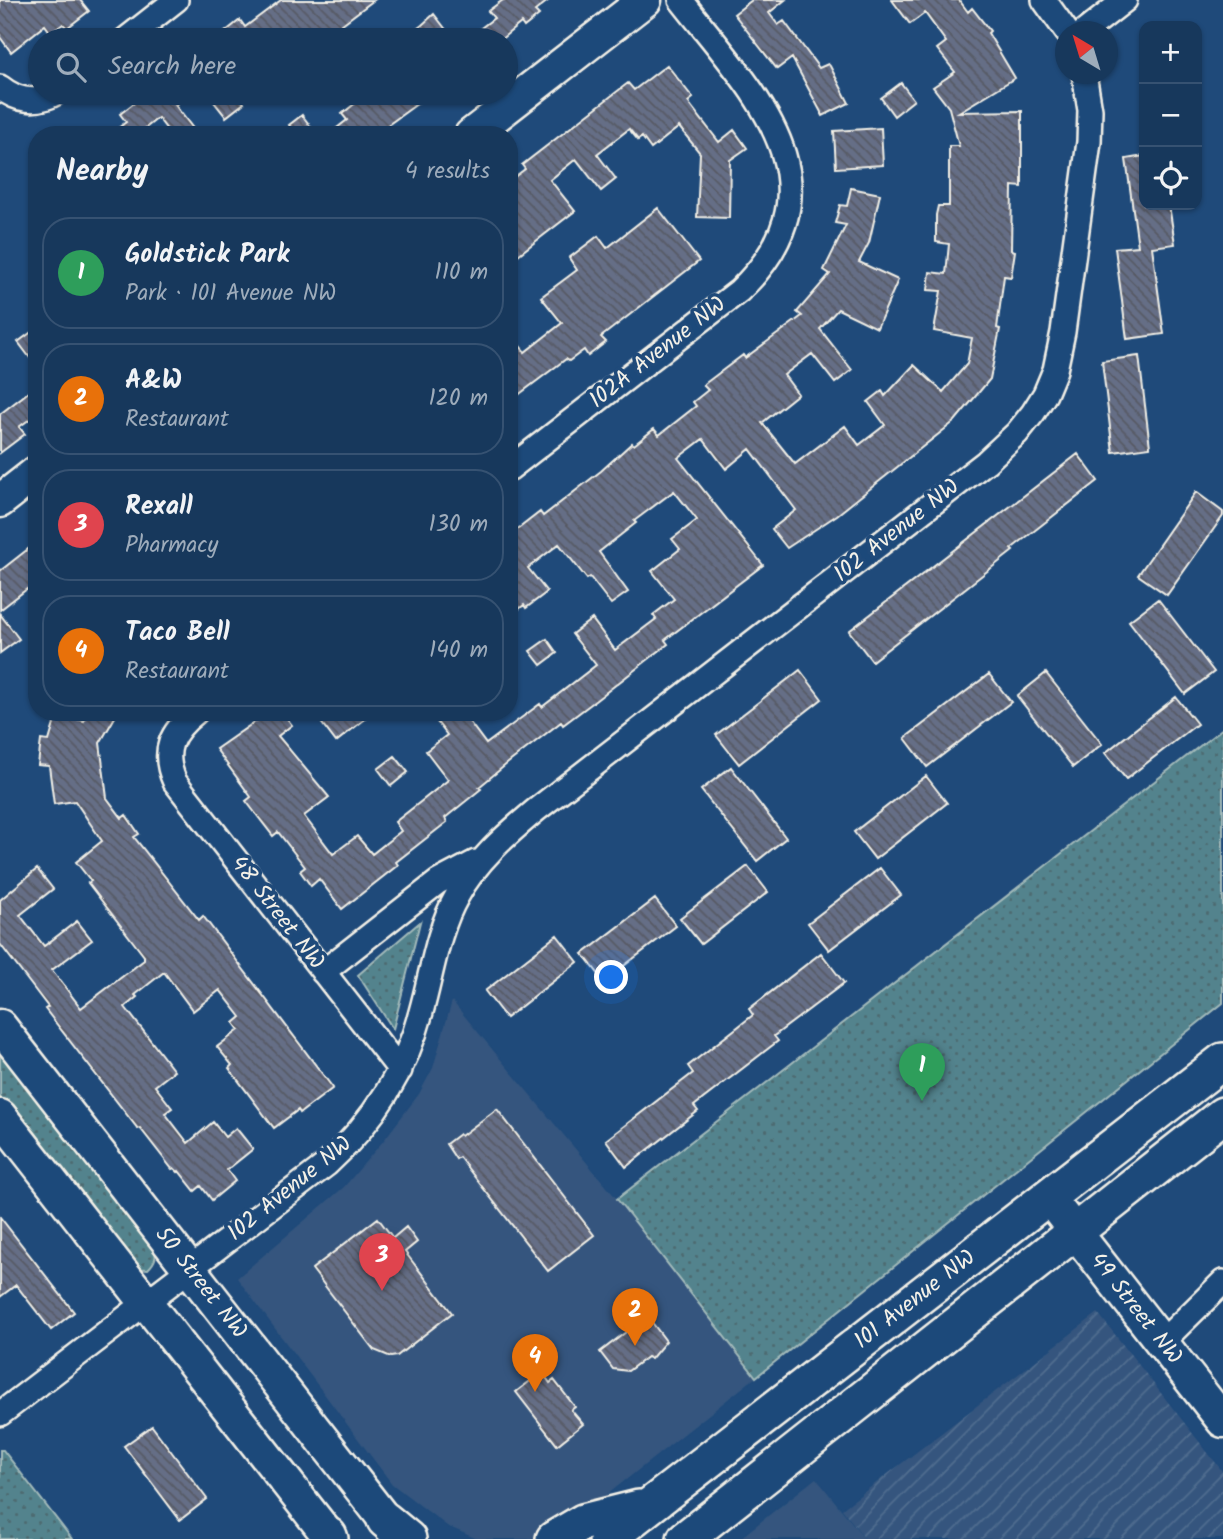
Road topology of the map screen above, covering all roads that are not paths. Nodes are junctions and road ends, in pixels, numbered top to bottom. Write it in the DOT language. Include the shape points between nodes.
graph roads {
  1 [pos="176,0"];
  2 [pos="645,0"];
  3 [pos="681,0"];
  4 [pos="1044,0"];
  5 [pos="1125,0"];
  6 [pos="1059,21"];
  7 [pos="1098,21"];
  8 [pos="140,28"];
  9 [pos="1086,84"];
  10 [pos="0,87"];
  11 [pos="518,99"];
  12 [pos="28,100"];
  13 [pos="510,105"];
  14 [pos="483,126"];
  15 [pos="518,462"];
  16 [pos="28,479"];
  17 [pos="0,501"];
  18 [pos="188,721"];
  19 [pos="482,859"];
  20 [pos="323,972"];
  21 [pos="0,1026"];
  22 [pos="1223,1061"];
  23 [pos="400,1070"];
  24 [pos="1223,1115"];
  25 [pos="0,1116"];
  26 [pos="1048,1197"];
  27 [pos="1074,1232"];
  28 [pos="189,1269"];
  29 [pos="1223,1282"];
  30 [pos="146,1302"];
  31 [pos="1162,1342"];
  32 [pos="0,1414"];
  33 [pos="1223,1421"];
  34 [pos="650,1505"];
  35 [pos="398,1533"];
  36 [pos="330,1538"];
  37 [pos="554,1539"];
  38 [pos="607,1539"];
  39 [pos="685,1539"];
  1 -- 8 [label="street"];
  2 -- 11 [label="main road"];
  3 -- 15 [label="street, 102A Avenue NW" via="772,122 789,176 785,219 757,274"];
  4 -- 6 [label="street"];
  5 -- 7 [label="street"];
  9 -- 19 [label="street, 102 Avenue NW" via="1089,142 1060,351 1045,394 1017,433 986,462 536,810"];
  10 -- 12 [label="street"];
  13 -- 14 [label="main road"];
  16 -- 17 [label="main road"];
  18 -- 20 [label="street, 48 Street NW" via="168,751 175,782"];
  19 -- 20 [label="street, 102 Avenue NW" via="438,882"];
  19 -- 23 [label="street, 102 Avenue NW" via="445,921 417,1028"];
  20 -- 23 [label="street, 48 Street NW"];
  21 -- 28 [label="main road, 50 Street NW"];
  22 -- 26 [label="main road, 101 Avenue NW"];
  23 -- 28 [label="street, 102 Avenue NW" via="383,1101 349,1144"];
  24 -- 27 [label="main road, 101 Avenue NW"];
  25 -- 30 [label="main road"];
  26 -- 27 [label="main road, 49 Street NW"];
  26 -- 34 [label="main road, 101 Avenue NW"];
  27 -- 31 [label="main road, 49 Street NW"];
  27 -- 39 [label="main road, 101 Avenue NW"];
  28 -- 30 [label="street, 102 Avenue NW"];
  28 -- 35 [label="main road, 50 Street NW"];
  29 -- 31 [label="street"];
  30 -- 32 [label="street, 102 Avenue NW"];
  30 -- 36 [label="main road"];
  31 -- 33 [label="main road, 49 Street NW"];
  34 -- 37 [label="main road" via="583,1522"];
  34 -- 38 [label="main road, 101 Avenue NW"];
}
